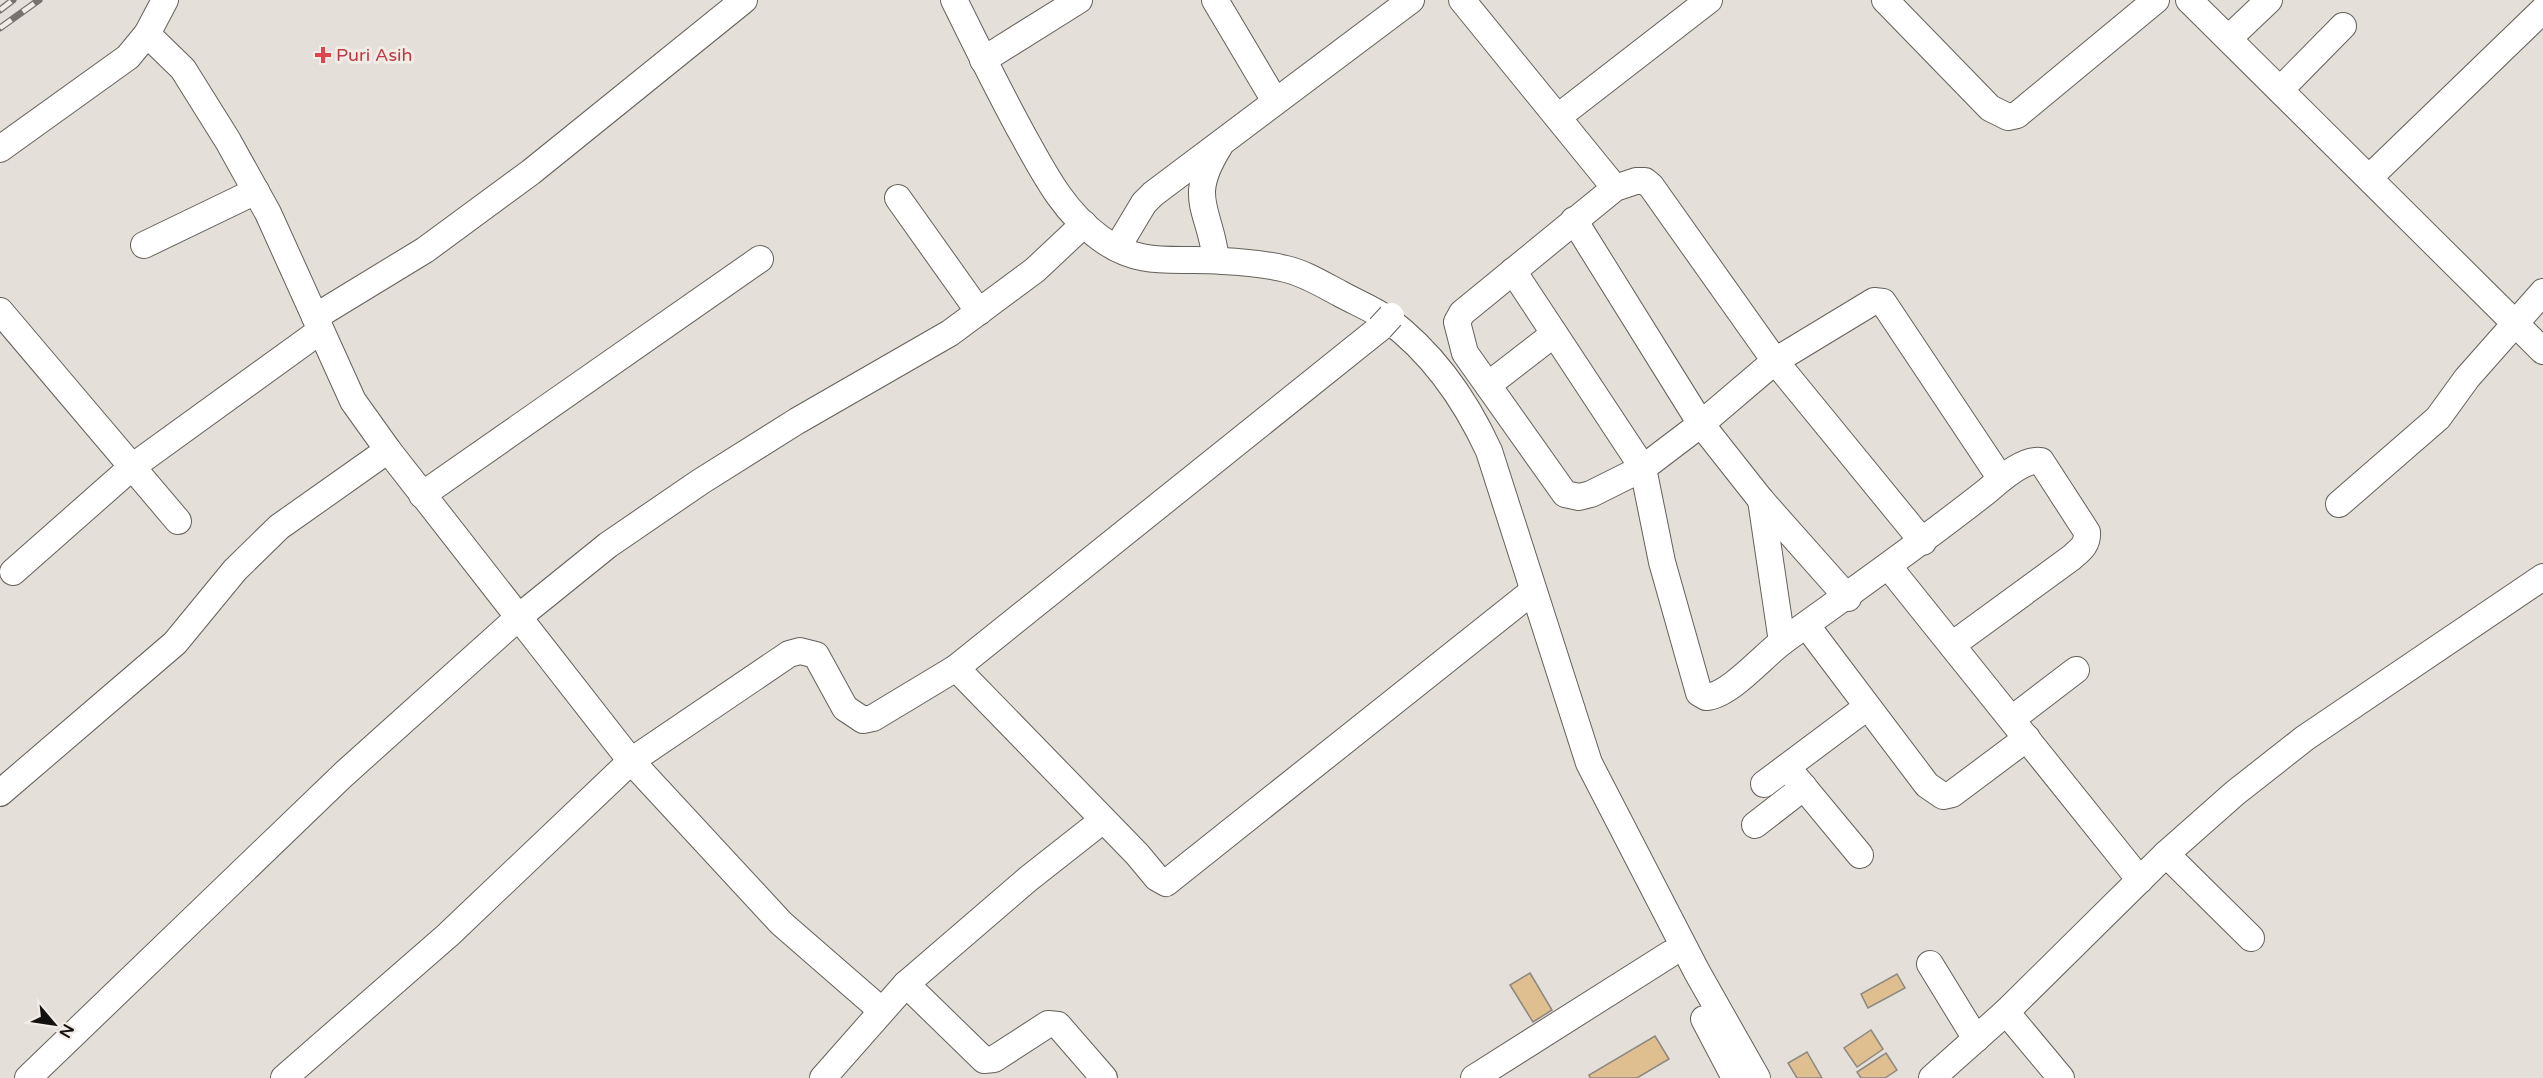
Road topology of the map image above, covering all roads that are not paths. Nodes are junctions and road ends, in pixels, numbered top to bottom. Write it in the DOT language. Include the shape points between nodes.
graph roads {
  1 [pos="165,0"];
  2 [pos="744,0"];
  3 [pos="954,0"];
  4 [pos="1079,0"];
  5 [pos="1215,0"];
  6 [pos="1411,0"];
  7 [pos="1462,0"];
  8 [pos="1709,0"];
  9 [pos="1885,0"];
  10 [pos="2156,0"];
  11 [pos="2189,0"];
  12 [pos="2269,0"];
  13 [pos="2543,10"];
  14 [pos="2343,26"];
  15 [pos="147,34"];
  16 [pos="2229,38"];
  17 [pos="983,60"];
  18 [pos="2280,90"];
  19 [pos="1275,100"];
  20 [pos="1558,117"];
  21 [pos="1224,140"];
  22 [pos="0,149"];
  23 [pos="2370,177"];
  24 [pos="1615,188"];
  25 [pos="256,191"];
  26 [pos="898,198"];
  27 [pos="1574,220"];
  28 [pos="1084,224"];
  29 [pos="144,245"];
  30 [pos="1117,248"];
  31 [pos="760,259"];
  32 [pos="1216,260"];
  33 [pos="1513,271"];
  34 [pos="2543,292"];
  35 [pos="0,311"];
  36 [pos="979,312"];
  37 [pos="2515,322"];
  38 [pos="1383,323"];
  39 [pos="317,324"];
  40 [pos="1554,334"];
  41 [pos="2543,351"];
  42 [pos="1775,361"];
  43 [pos="1488,385"];
  44 [pos="1701,424"];
  45 [pos="388,450"];
  46 [pos="132,467"];
  47 [pos="1643,468"];
  48 [pos="2001,479"];
  49 [pos="422,495"];
  50 [pos="1761,500"];
  51 [pos="2338,504"];
  52 [pos="178,521"];
  53 [pos="1923,542"];
  54 [pos="1889,567"];
  55 [pos="13,572"];
  56 [pos="2543,578"];
  57 [pos="1528,595"];
  58 [pos="1848,598"];
  59 [pos="520,616"];
  60 [pos="1807,626"];
  61 [pos="1782,642"];
  62 [pos="1952,645"];
  63 [pos="956,668"];
  64 [pos="2076,670"];
  65 [pos="1867,707"];
  66 [pos="2019,729"];
  67 [pos="631,761"];
  68 [pos="1787,766"];
  69 [pos="1764,784"];
  70 [pos="1804,787"];
  71 [pos="0,793"];
  72 [pos="1103,820"];
  73 [pos="1755,825"];
  74 [pos="2166,854"];
  75 [pos="1860,855"];
  76 [pos="2140,880"];
  77 [pos="2251,939"];
  78 [pos="1670,954"];
  79 [pos="1930,964"];
  80 [pos="906,984"];
  81 [pos="881,1010"];
  82 [pos="2006,1012"];
  83 [pos="1976,1039"];
  84 [pos="28,1078"];
  85 [pos="284,1078"];
  86 [pos="823,1078"];
  87 [pos="1104,1078"];
  88 [pos="1474,1078"];
  89 [pos="1735,1078"];
  90 [pos="1757,1078"];
  91 [pos="1932,1078"];
  92 [pos="2061,1078"];
  1 -- 15 [label="street"];
  2 -- 39 [label="street" via="531,172"];
  3 -- 17 [label="street"];
  4 -- 17 [label="street"];
  5 -- 19 [label="street"];
  6 -- 19 [label="street"];
  7 -- 20 [label="street"];
  8 -- 20 [label="street"];
  9 -- 10 [label="street" via="1990,108 2008,117 2017,115"];
  11 -- 16 [label="street"];
  12 -- 16 [label="street"];
  13 -- 23 [label="street"];
  14 -- 18 [label="street"];
  15 -- 22 [label="street" via="128,57"];
  15 -- 25 [label="street" via="183,69"];
  16 -- 18 [label="street"];
  17 -- 28 [label="street" via="1052,186"];
  18 -- 23 [label="street"];
  19 -- 21 [label="street"];
  20 -- 24 [label="street"];
  21 -- 30 [label="street" via="1144,203"];
  21 -- 32 [label="street" via="1207,166 1200,191"];
  23 -- 37 [label="street"];
  24 -- 27 [label="street"];
  24 -- 42 [label="street" via="1636,180 1651,186"];
  25 -- 29 [label="street"];
  25 -- 39 [label="street"];
  26 -- 36 [label="street"];
  27 -- 33 [label="street"];
  27 -- 44 [label="street"];
  28 -- 30 [label="street"];
  28 -- 36 [label="street" via="1035,270"];
  30 -- 32 [label="street" via="1157,261"];
  31 -- 49 [label="street"];
  32 -- 38 [label="street" via="1286,269"];
  33 -- 40 [label="street"];
  33 -- 43 [label="street" via="1462,313 1457,322 1465,353"];
  34 -- 37 [label="street"];
  35 -- 46 [label="street"];
  36 -- 59 [label="street" via="700,482 608,545"];
  37 -- 41 [label="street"];
  37 -- 51 [label="street" via="2438,418"];
  38 -- 57 [label="street" via="1437,386 1472,436"];
  38 -- 63 [label="street"];
  38 -- 90 [label="street" via="1409,337 1435,364 1471,413 1501,486 1589,763"];
  39 -- 45 [label="street" via="353,401"];
  39 -- 46 [label="street"];
  40 -- 43 [label="street"];
  40 -- 47 [label="street"];
  42 -- 44 [label="street"];
  42 -- 48 [label="street" via="1874,301 1884,302"];
  42 -- 53 [label="street"];
  43 -- 47 [label="street" via="1565,494 1591,494"];
  44 -- 47 [label="street"];
  44 -- 50 [label="street"];
  45 -- 49 [label="street"];
  45 -- 71 [label="street" via="279,527 235,570 175,643"];
  46 -- 52 [label="street"];
  46 -- 55 [label="street"];
  47 -- 61 [label="street" via="1662,562 1699,693 1706,698 1721,694"];
  48 -- 53 [label="street"];
  48 -- 62 [label="street" via="2029,461 2041,460 2087,532 2087,539 2071,558"];
  49 -- 59 [label="street"];
  50 -- 58 [label="street"];
  50 -- 61 [label="street"];
  53 -- 54 [label="street"];
  54 -- 58 [label="street"];
  54 -- 62 [label="street"];
  56 -- 74 [label="street" via="2305,738"];
  57 -- 72 [label="street" via="1166,883 1156,878"];
  57 -- 78 [label="street" via="1604,817"];
  58 -- 60 [label="street"];
  59 -- 67 [label="street"];
  59 -- 84 [label="street" via="344,774"];
  60 -- 61 [label="street"];
  60 -- 65 [label="street"];
  62 -- 66 [label="street"];
  63 -- 67 [label="street" via="873,718 863,720 845,708 816,655 800,651 789,654"];
  63 -- 72 [label="street"];
  64 -- 66 [label="street"];
  65 -- 66 [label="street" via="1927,785 1943,796 1952,794"];
  65 -- 68 [label="street"];
  66 -- 76 [label="street"];
  67 -- 81 [label="street" via="781,923"];
  67 -- 85 [label="street" via="448,935"];
  68 -- 69 [label="street"];
  68 -- 70 [label="street"];
  70 -- 73 [label="street"];
  70 -- 75 [label="street"];
  72 -- 80 [label="street"];
  74 -- 76 [label="street"];
  74 -- 77 [label="street"];
  76 -- 82 [label="street"];
  78 -- 88 [label="street"];
  78 -- 89 [label="street"];
  79 -- 83 [label="street"];
  80 -- 81 [label="street"];
  80 -- 87 [label="street" via="984,1060 994,1059 1048,1024 1059,1025"];
  81 -- 86 [label="street"];
  82 -- 83 [label="street"];
  82 -- 92 [label="street"];
  83 -- 91 [label="street"];
}
